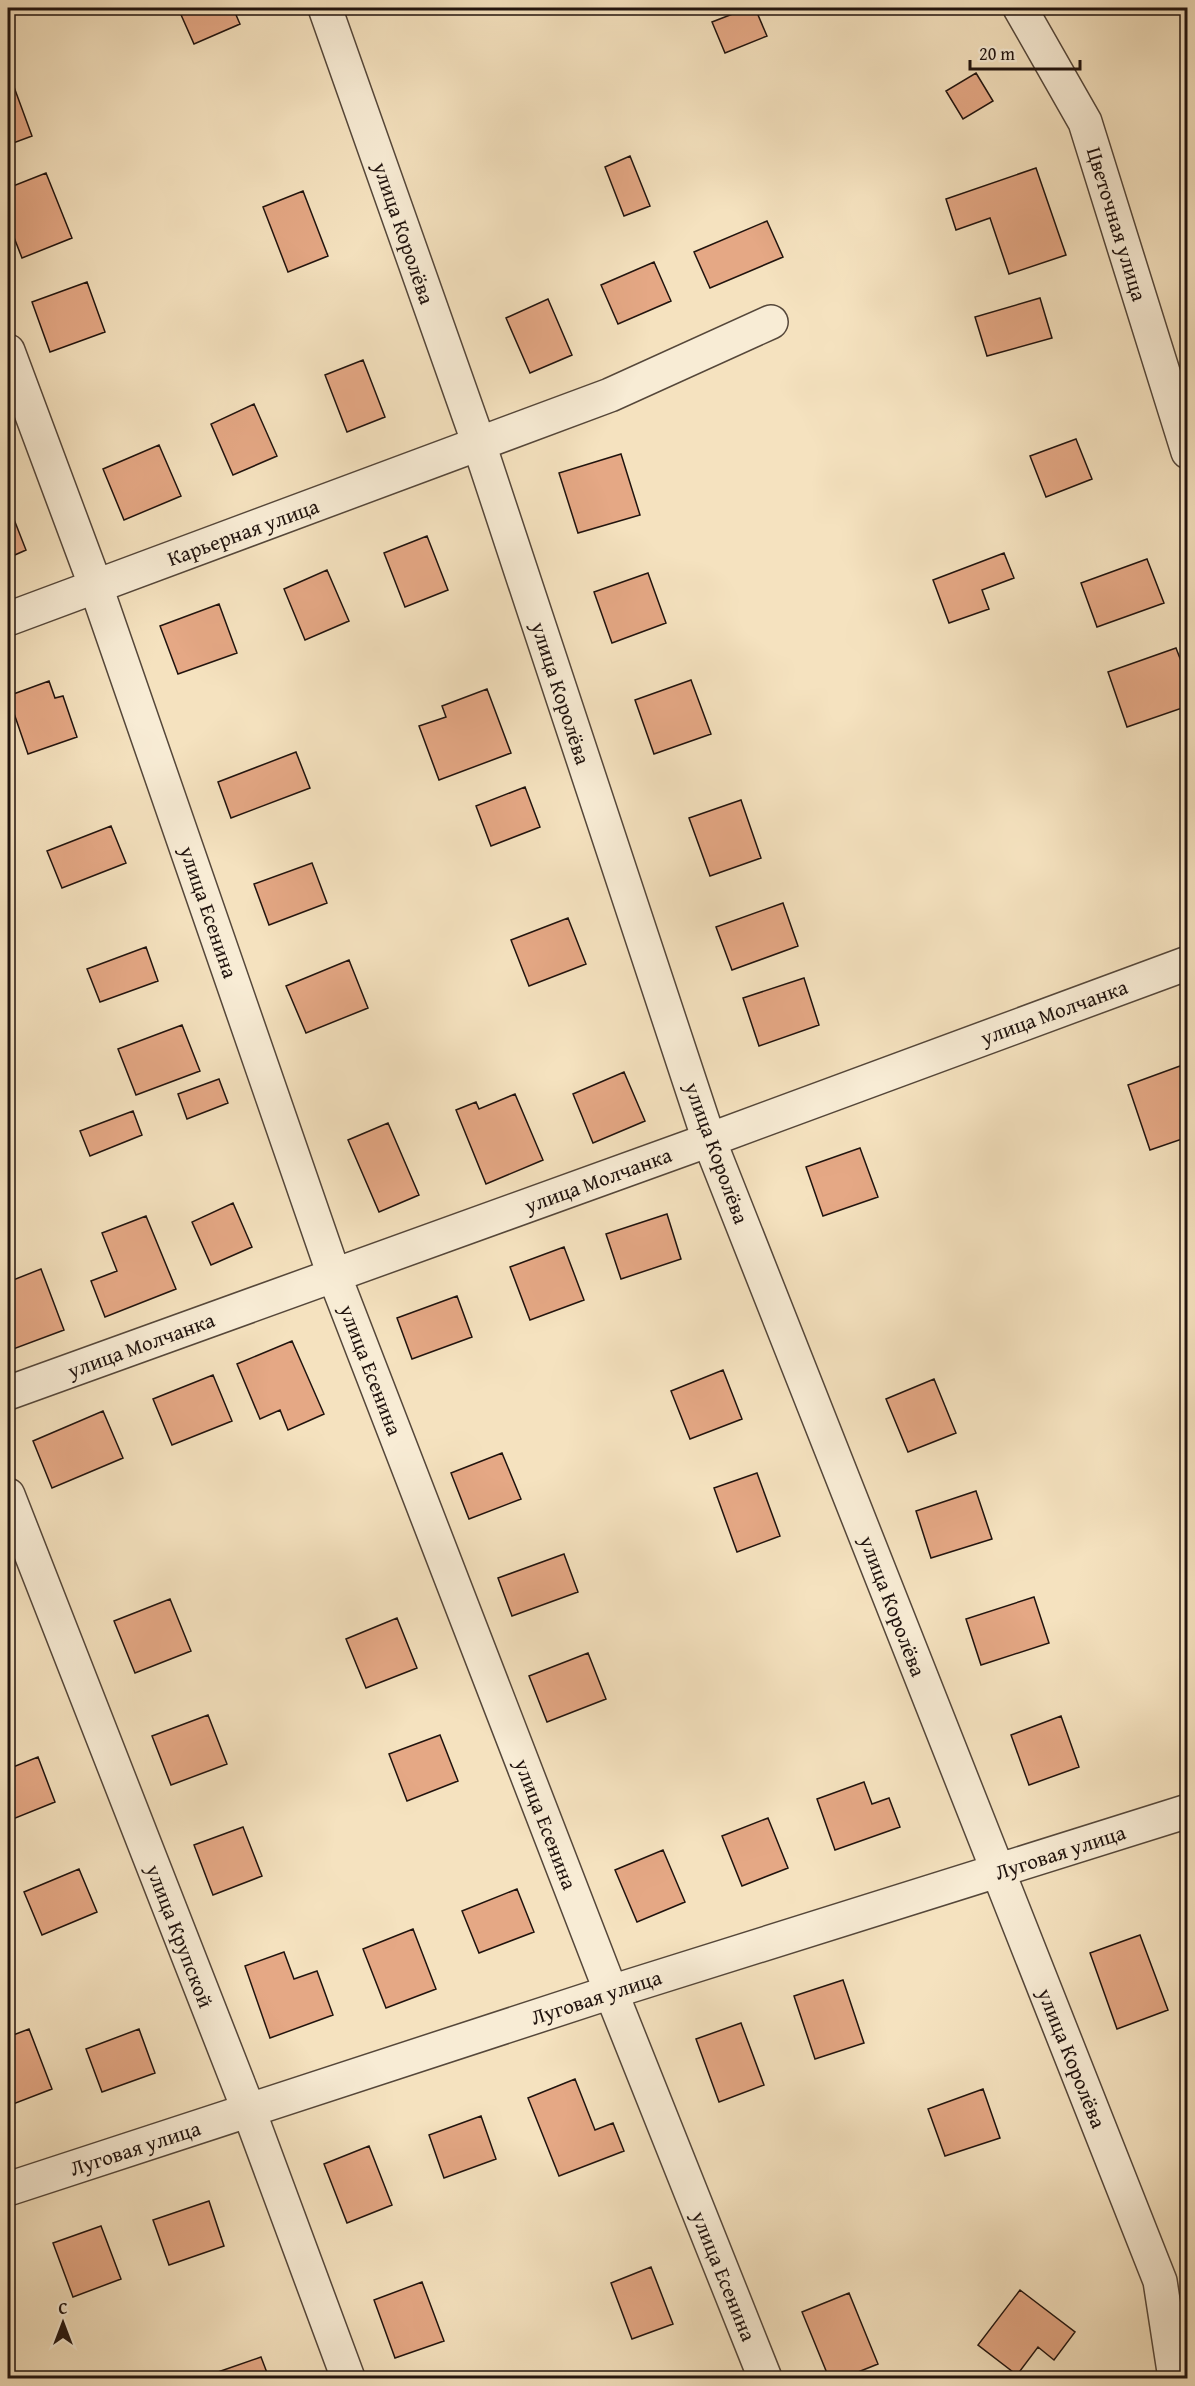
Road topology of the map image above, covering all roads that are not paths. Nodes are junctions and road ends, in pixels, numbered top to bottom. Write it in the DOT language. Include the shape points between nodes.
graph roads {
  1 [pos="325,8"];
  2 [pos="1020,8"];
  3 [pos="771,322"];
  4 [pos="8,351"];
  5 [pos="479,444"];
  6 [pos="1188,452"];
  7 [pos="96,587"];
  8 [pos="8,619"];
  9 [pos="1188,963"];
  10 [pos="710,1140"];
  11 [pos="334,1275"];
  12 [pos="8,1393"];
  13 [pos="8,1495"];
  14 [pos="1188,1811"];
  15 [pos="998,1872"];
  16 [pos="611,1992"];
  17 [pos="249,2111"];
  18 [pos="8,2189"];
  19 [pos="348,2379"];
  20 [pos="765,2379"];
  21 [pos="1175,2379"];
  1 -- 5 [label="street, улица Королёва"];
  2 -- 6 [label="street, Цветочная улица" via="1085,122"];
  3 -- 5 [label="street, Карьерная улица" via="610,395"];
  4 -- 7 [label="street, улица Есенина"];
  5 -- 7 [label="street, Карьерная улица"];
  5 -- 10 [label="street, улица Королёва"];
  7 -- 8 [label="street, Карьерная улица"];
  7 -- 11 [label="street, улица Есенина"];
  9 -- 10 [label="street, улица Молчанка"];
  10 -- 11 [label="street, улица Молчанка"];
  10 -- 15 [label="street, улица Королёва"];
  11 -- 12 [label="street, улица Молчанка"];
  11 -- 16 [label="street, улица Есенина"];
  13 -- 17 [label="street, улица Крупской"];
  14 -- 15 [label="street, Луговая улица"];
  15 -- 16 [label="street, Луговая улица"];
  15 -- 21 [label="street, улица Королёва" via="1160,2281"];
  16 -- 17 [label="street, Луговая улица"];
  16 -- 20 [label="street, улица Есенина"];
  17 -- 18 [label="street, Луговая улица"];
  17 -- 19 [label="street, улица Крупской"];
}
